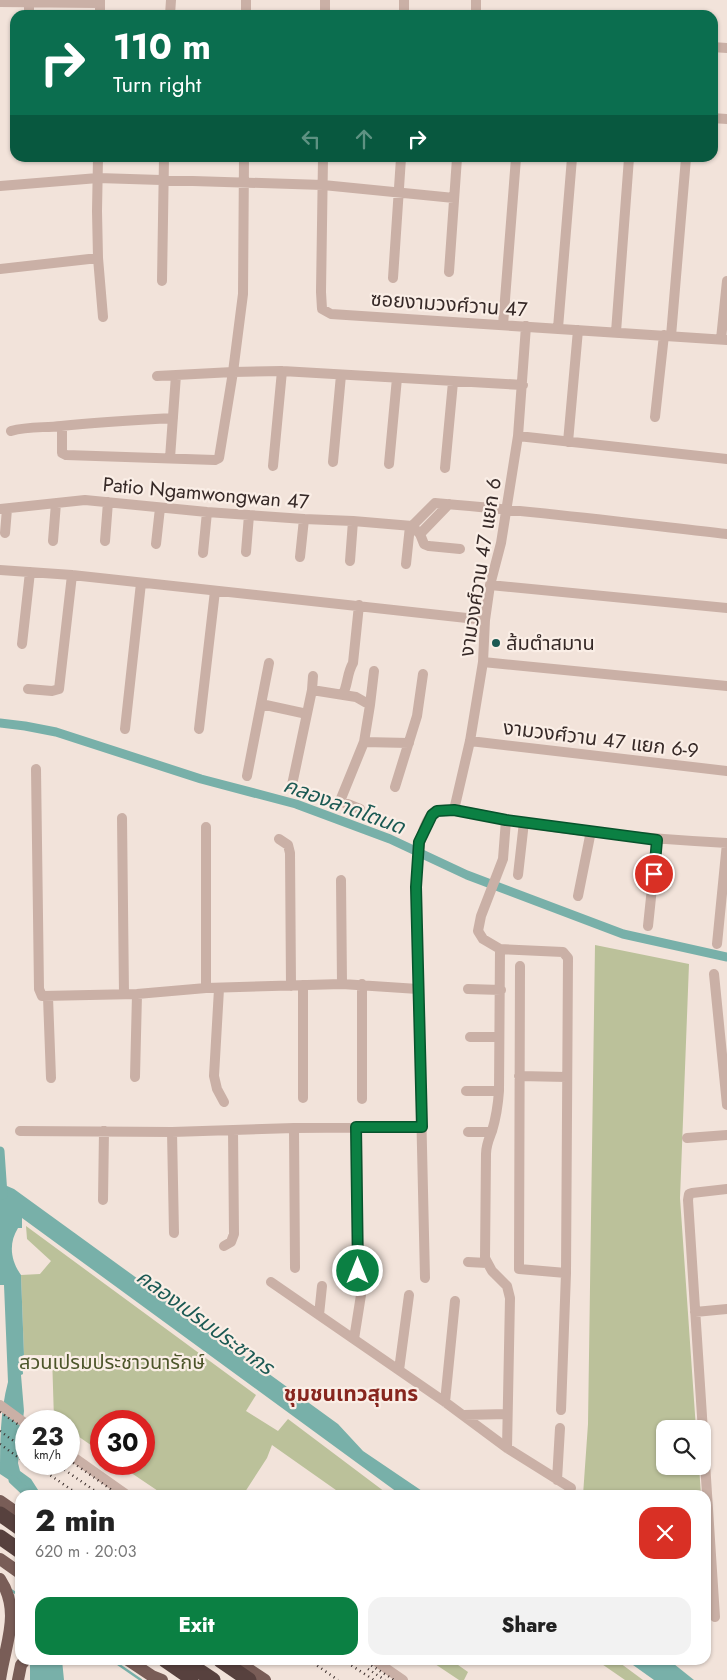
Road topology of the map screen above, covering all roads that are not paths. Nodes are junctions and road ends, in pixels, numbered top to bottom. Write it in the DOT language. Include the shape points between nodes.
graph roads {
  1 [pos="29,1"];
  2 [pos="100,1"];
  3 [pos="0,2"];
  4 [pos="98,162"];
  5 [pos="164,162"];
  6 [pos="244,162"];
  7 [pos="323,162"];
  8 [pos="401,162"];
  9 [pos="457,162"];
  10 [pos="516,162"];
  11 [pos="572,162"];
  12 [pos="629,162"];
  13 [pos="686,162"];
  14 [pos="98,178"];
  15 [pos="163,180"];
  16 [pos="243,183"];
  17 [pos="323,185"];
  18 [pos="0,186"];
  19 [pos="399,194"];
  20 [pos="454,198"];
  21 [pos="98,258"];
  22 [pos="0,269"];
  23 [pos="449,272"];
  24 [pos="393,278"];
  25 [pos="162,281"];
  26 [pos="727,281"];
  27 [pos="103,317"];
  28 [pos="503,325"];
  29 [pos="526,326"];
  30 [pos="558,328"];
  31 [pos="578,330"];
  32 [pos="616,332"];
  33 [pos="668,336"];
  34 [pos="724,339"];
  35 [pos="282,371"];
  36 [pos="233,372"];
  37 [pos="176,375"];
  38 [pos="341,375"];
  39 [pos="157,376"];
  40 [pos="397,378"];
  41 [pos="453,382"];
  42 [pos="523,385"];
  43 [pos="655,417"];
  44 [pos="173,418"];
  45 [pos="62,426"];
  46 [pos="11,432"];
  47 [pos="518,436"];
  48 [pos="568,442"];
  49 [pos="170,458"];
  50 [pos="727,459"];
  51 [pos="333,462"];
  52 [pos="389,464"];
  53 [pos="273,466"];
  54 [pos="445,468"];
  55 [pos="108,502"];
  56 [pos="56,503"];
  57 [pos="450,504"];
  58 [pos="160,508"];
  59 [pos="3,509"];
  60 [pos="506,509"];
  61 [pos="207,512"];
  62 [pos="249,515"];
  63 [pos="304,519"];
  64 [pos="353,521"];
  65 [pos="411,526"];
  66 [pos="5,533"];
  67 [pos="420,534"];
  68 [pos="727,534"];
  69 [pos="53,541"];
  70 [pos="105,542"];
  71 [pos="156,544"];
  72 [pos="460,549"];
  73 [pos="246,552"];
  74 [pos="204,553"];
  75 [pos="300,557"];
  76 [pos="350,561"];
  77 [pos="406,564"];
  78 [pos="0,570"];
  79 [pos="30,572"];
  80 [pos="72,575"];
  81 [pos="141,583"];
  82 [pos="490,585"];
  83 [pos="215,591"];
  84 [pos="359,606"];
  85 [pos="727,608"];
  86 [pos="485,620"];
  87 [pos="22,644"];
  88 [pos="483,662"];
  89 [pos="269,663"];
  90 [pos="353,663"];
  91 [pos="374,671"];
  92 [pos="423,674"];
  93 [pos="314,676"];
  94 [pos="727,686"];
  95 [pos="28,688"];
  96 [pos="312,690"];
  97 [pos="343,694"];
  98 [pos="356,697"];
  99 [pos="261,704"];
  100 [pos="370,704"];
  101 [pos="307,714"];
  102 [pos="125,729"];
  103 [pos="199,729"];
  104 [pos="470,741"];
  105 [pos="364,742"];
  106 [pos="409,743"];
  107 [pos="36,769"];
  108 [pos="727,771"];
  109 [pos="247,776"];
  110 [pos="292,786"];
  111 [pos="395,787"];
  112 [pos="360,809"];
  113 [pos="454,810"];
  114 [pos="122,818"];
  115 [pos="506,820"];
  116 [pos="524,822"];
  117 [pos="206,827"];
  118 [pos="591,831"];
  119 [pos="279,839"];
  120 [pos="657,840"];
  121 [pos="518,875"];
  122 [pos="341,880"];
  123 [pos="578,896"];
  124 [pos="648,926"];
  125 [pos="717,944"];
  126 [pos="500,950"];
  127 [pos="520,966"];
  128 [pos="714,974"];
  129 [pos="342,984"];
  130 [pos="362,984"];
  131 [pos="303,985"];
  132 [pos="292,986"];
  133 [pos="206,988"];
  134 [pos="468,988"];
  135 [pos="219,989"];
  136 [pos="418,989"];
  137 [pos="501,990"];
  138 [pos="124,994"];
  139 [pos="137,994"];
  140 [pos="48,996"];
  141 [pos="470,1037"];
  142 [pos="499,1037"];
  143 [pos="135,1076"];
  144 [pos="520,1076"];
  145 [pos="567,1077"];
  146 [pos="51,1078"];
  147 [pos="466,1091"];
  148 [pos="499,1091"];
  149 [pos="303,1098"];
  150 [pos="362,1099"];
  151 [pos="224,1102"];
  152 [pos="727,1105"];
  153 [pos="356,1127"];
  154 [pos="422,1127"];
  155 [pos="294,1128"];
  156 [pos="233,1130"];
  157 [pos="20,1131"];
  158 [pos="104,1131"];
  159 [pos="172,1132"];
  160 [pos="468,1132"];
  161 [pos="491,1132"];
  162 [pos="727,1135"];
  163 [pos="687,1138"];
  164 [pos="727,1189"];
  165 [pos="103,1200"];
  166 [pos="174,1233"];
  167 [pos="224,1246"];
  168 [pos="468,1262"];
  169 [pos="487,1263"];
  170 [pos="295,1268"];
  171 [pos="358,1271"];
  172 [pos="566,1273"];
  173 [pos="425,1278"];
  174 [pos="271,1282"];
  175 [pos="322,1286"];
  176 [pos="361,1294"];
  177 [pos="409,1295"];
  178 [pos="454,1301"];
  179 [pos="727,1309"];
  180 [pos="695,1312"];
  181 [pos="319,1315"];
  182 [pos="354,1339"];
  183 [pos="399,1370"];
  184 [pos="445,1402"];
  185 [pos="0,1405"];
  186 [pos="561,1410"];
  187 [pos="507,1414"];
  188 [pos="464,1415"];
  189 [pos="15,1416"];
  190 [pos="560,1428"];
  191 [pos="506,1448"];
  192 [pos="80,1462"];
  193 [pos="557,1480"];
  194 [pos="571,1488"];
  195 [pos="120,1490"];
  196 [pos="707,1490"];
  197 [pos="0,1501"];
  198 [pos="0,1514"];
  199 [pos="15,1518"];
  200 [pos="0,1521"];
  201 [pos="15,1521"];
  202 [pos="15,1523"];
  203 [pos="0,1537"];
  204 [pos="0,1546"];
  205 [pos="711,1556"];
  206 [pos="15,1558"];
  207 [pos="0,1559"];
  208 [pos="15,1559"];
  209 [pos="15,1562"];
  210 [pos="0,1579"];
  211 [pos="715,1617"];
  212 [pos="21,1665"];
  213 [pos="136,1665"];
  214 [pos="151,1665"];
  215 [pos="170,1665"];
  216 [pos="172,1665"];
  217 [pos="190,1665"];
  218 [pos="216,1665"];
  219 [pos="227,1665"];
  220 [pos="242,1665"];
  221 [pos="381,1665"];
  222 [pos="0,1680"];
  223 [pos="18,1680"];
  224 [pos="162,1680"];
  225 [pos="172,1680"];
  226 [pos="186,1680"];
  227 [pos="194,1680"];
  228 [pos="213,1680"];
  229 [pos="238,1680"];
  230 [pos="249,1680"];
  231 [pos="265,1680"];
  232 [pos="403,1680"];
  1 -- 2 [label="street"];
  1 -- 3 [label="street"];
  4 -- 14 [label="street"];
  5 -- 15 [label="street"];
  6 -- 16 [label="street"];
  7 -- 17 [label="street, ซอยงามวงศ์วาน 47"];
  8 -- 19 [label="street"];
  9 -- 20 [label="street"];
  10 -- 28 [label="street"];
  11 -- 30 [label="street"];
  12 -- 32 [label="street"];
  13 -- 33 [label="street"];
  14 -- 15 [label="street"];
  14 -- 18 [label="street"];
  14 -- 21 [label="street"];
  15 -- 16 [label="street"];
  15 -- 25 [label="street"];
  16 -- 17 [label="street"];
  16 -- 36 [label="street" via="244,286"];
  17 -- 19 [label="street"];
  17 -- 28 [label="street, ซอยงามวงศ์วาน 47" via="321,292 325,312"];
  19 -- 20 [label="street"];
  19 -- 24 [label="street"];
  20 -- 23 [label="street"];
  21 -- 22 [label="street"];
  21 -- 27 [label="street"];
  26 -- 34 [label="street"];
  28 -- 29 [label="street, ซอยงามวงศ์วาน 47"];
  29 -- 30 [label="street, ซอยงามวงศ์วาน 47"];
  29 -- 42 [label="street, งามวงศ์วาน 47 แยก 6"];
  30 -- 31 [label="street, ซอยงามวงศ์วาน 47"];
  31 -- 32 [label="street, ซอยงามวงศ์วาน 47"];
  31 -- 48 [label="street"];
  32 -- 33 [label="street, ซอยงามวงศ์วาน 47"];
  33 -- 34 [label="street, ซอยงามวงศ์วาน 47"];
  33 -- 43 [label="street"];
  35 -- 36 [label="street"];
  35 -- 38 [label="street"];
  35 -- 53 [label="street"];
  36 -- 37 [label="street"];
  36 -- 49 [label="street" via="218,458"];
  37 -- 39 [label="street"];
  37 -- 44 [label="street"];
  38 -- 40 [label="street"];
  38 -- 51 [label="street"];
  40 -- 41 [label="street"];
  40 -- 52 [label="street"];
  41 -- 42 [label="street"];
  41 -- 54 [label="street"];
  42 -- 47 [label="street, งามวงศ์วาน 47 แยก 6"];
  44 -- 45 [label="street"];
  44 -- 49 [label="street"];
  45 -- 46 [label="street"];
  45 -- 49 [label="street" via="61,449 66,455"];
  47 -- 48 [label="street"];
  47 -- 60 [label="street, งามวงศ์วาน 47 แยก 6"];
  48 -- 50 [label="street"];
  55 -- 56 [label="street, Patio Ngamwongwan 47"];
  55 -- 58 [label="street, Patio Ngamwongwan 47"];
  55 -- 70 [label="street"];
  56 -- 59 [label="street, Patio Ngamwongwan 47"];
  56 -- 69 [label="street"];
  57 -- 60 [label="street"];
  57 -- 65 [label="street" via="435,503"];
  57 -- 67 [label="street"];
  58 -- 61 [label="street, Patio Ngamwongwan 47"];
  58 -- 71 [label="street"];
  59 -- 66 [label="street"];
  60 -- 68 [label="street"];
  60 -- 82 [label="street, งามวงศ์วาน 47 แยก 6"];
  61 -- 62 [label="street, Patio Ngamwongwan 47"];
  61 -- 74 [label="street"];
  62 -- 63 [label="street, Patio Ngamwongwan 47"];
  62 -- 73 [label="street"];
  63 -- 64 [label="street, Patio Ngamwongwan 47"];
  63 -- 75 [label="street"];
  64 -- 65 [label="street, Patio Ngamwongwan 47"];
  64 -- 76 [label="street"];
  65 -- 67 [label="street"];
  65 -- 77 [label="street"];
  67 -- 72 [label="street" via="424,544 429,546"];
  78 -- 79 [label="street"];
  79 -- 80 [label="street"];
  79 -- 87 [label="street"];
  80 -- 81 [label="street"];
  80 -- 95 [label="street" via="58,689 52,692"];
  81 -- 83 [label="street"];
  81 -- 102 [label="street"];
  82 -- 85 [label="street"];
  82 -- 86 [label="street, งามวงศ์วาน 47 แยก 6"];
  83 -- 84 [label="street"];
  83 -- 103 [label="street"];
  84 -- 86 [label="street"];
  84 -- 90 [label="street"];
  86 -- 88 [label="street, งามวงศ์วาน 47 แยก 6"];
  88 -- 94 [label="street"];
  88 -- 104 [label="street, งามวงศ์วาน 47 แยก 6"];
  89 -- 99 [label="street"];
  90 -- 97 [label="street"];
  90 -- 98 [label="street"];
  91 -- 100 [label="street"];
  92 -- 106 [label="street"];
  93 -- 96 [label="street"];
  96 -- 97 [label="street"];
  96 -- 101 [label="street"];
  97 -- 98 [label="street"];
  98 -- 100 [label="street"];
  99 -- 101 [label="street"];
  99 -- 109 [label="street"];
  100 -- 105 [label="street"];
  101 -- 110 [label="street"];
  104 -- 108 [label="street, งามวงศ์วาน 47 แยก 6-9"];
  104 -- 113 [label="street, งามวงศ์วาน 47 แยก 6"];
  105 -- 106 [label="street"];
  105 -- 112 [label="street" via="340,802"];
  106 -- 111 [label="street"];
  107 -- 140 [label="street" via="39,989 42,996"];
  113 -- 115 [label="street"];
  113 -- 136 [label="street" via="437,811 432,815 419,842 416,887"];
  114 -- 138 [label="street"];
  115 -- 116 [label="street"];
  115 -- 126 [label="street" via="503,859 478,930 483,939"];
  116 -- 118 [label="street"];
  116 -- 121 [label="street"];
  117 -- 133 [label="street"];
  118 -- 120 [label="street"];
  118 -- 123 [label="street"];
  119 -- 132 [label="street" via="288,845 290,854"];
  120 -- 124 [label="street"];
  120 -- 125 [label="street" via="727,843"];
  122 -- 129 [label="street"];
  126 -- 137 [label="street"];
  126 -- 145 [label="street" via="563,952 568,958"];
  127 -- 144 [label="street"];
  128 -- 152 [label="street"];
  129 -- 130 [label="street"];
  129 -- 131 [label="street"];
  130 -- 136 [label="street"];
  130 -- 150 [label="street"];
  131 -- 132 [label="street"];
  131 -- 149 [label="street"];
  132 -- 135 [label="street"];
  133 -- 135 [label="street"];
  133 -- 139 [label="street"];
  134 -- 137 [label="street"];
  135 -- 151 [label="street" via="214,1076"];
  136 -- 154 [label="street"];
  137 -- 142 [label="street"];
  138 -- 139 [label="street"];
  138 -- 140 [label="street"];
  139 -- 143 [label="street"];
  140 -- 146 [label="street"];
  141 -- 142 [label="street"];
  142 -- 148 [label="street"];
  144 -- 145 [label="street"];
  144 -- 172 [label="street" via="519,1270"];
  145 -- 172 [label="street"];
  147 -- 148 [label="street"];
  148 -- 161 [label="street"];
  153 -- 154 [label="street"];
  153 -- 155 [label="street"];
  153 -- 171 [label="street"];
  154 -- 173 [label="street"];
  155 -- 156 [label="street"];
  155 -- 170 [label="street"];
  156 -- 159 [label="street"];
  156 -- 167 [label="street" via="234,1234 231,1242"];
  157 -- 158 [label="street"];
  158 -- 159 [label="street"];
  158 -- 165 [label="street"];
  159 -- 166 [label="street"];
  160 -- 161 [label="street"];
  161 -- 169 [label="street" via="486,1154"];
  162 -- 163 [label="street"];
  164 -- 180 [label="street" via="689,1194"];
  168 -- 169 [label="street"];
  169 -- 187 [label="street" via="507,1286 510,1298"];
  172 -- 186 [label="street"];
  174 -- 181 [label="street"];
  175 -- 181 [label="street"];
  176 -- 182 [label="street"];
  177 -- 183 [label="street"];
  178 -- 184 [label="street"];
  179 -- 180 [label="street"];
  180 -- 196 [label="street"];
  181 -- 182 [label="street"];
  182 -- 183 [label="street"];
  183 -- 184 [label="street"];
  184 -- 188 [label="street"];
  185 -- 189 [label="street"];
  187 -- 188 [label="street"];
  187 -- 191 [label="street"];
  188 -- 191 [label="street"];
  190 -- 193 [label="street"];
  191 -- 193 [label="street"];
  192 -- 195 [label="street"];
  193 -- 194 [label="street"];
  197 -- 199 [label="main road"];
  198 -- 201 [label="highway"];
  200 -- 202 [label="highway"];
  203 -- 206 [label="highway"];
  204 -- 208 [label="highway"];
  205 -- 211 [label="street"];
  207 -- 209 [label="main road"];
  210 -- 222 [label="main road" via="12,1608"];
  212 -- 223 [label="main road"];
  213 -- 224 [label="main road"];
  214 -- 225 [label="main road"];
  215 -- 226 [label="highway"];
  216 -- 227 [label="highway"];
  217 -- 228 [label="highway"];
  218 -- 229 [label="highway"];
  219 -- 230 [label="highway"];
  220 -- 231 [label="main road"];
  221 -- 232 [label="street"];
}
